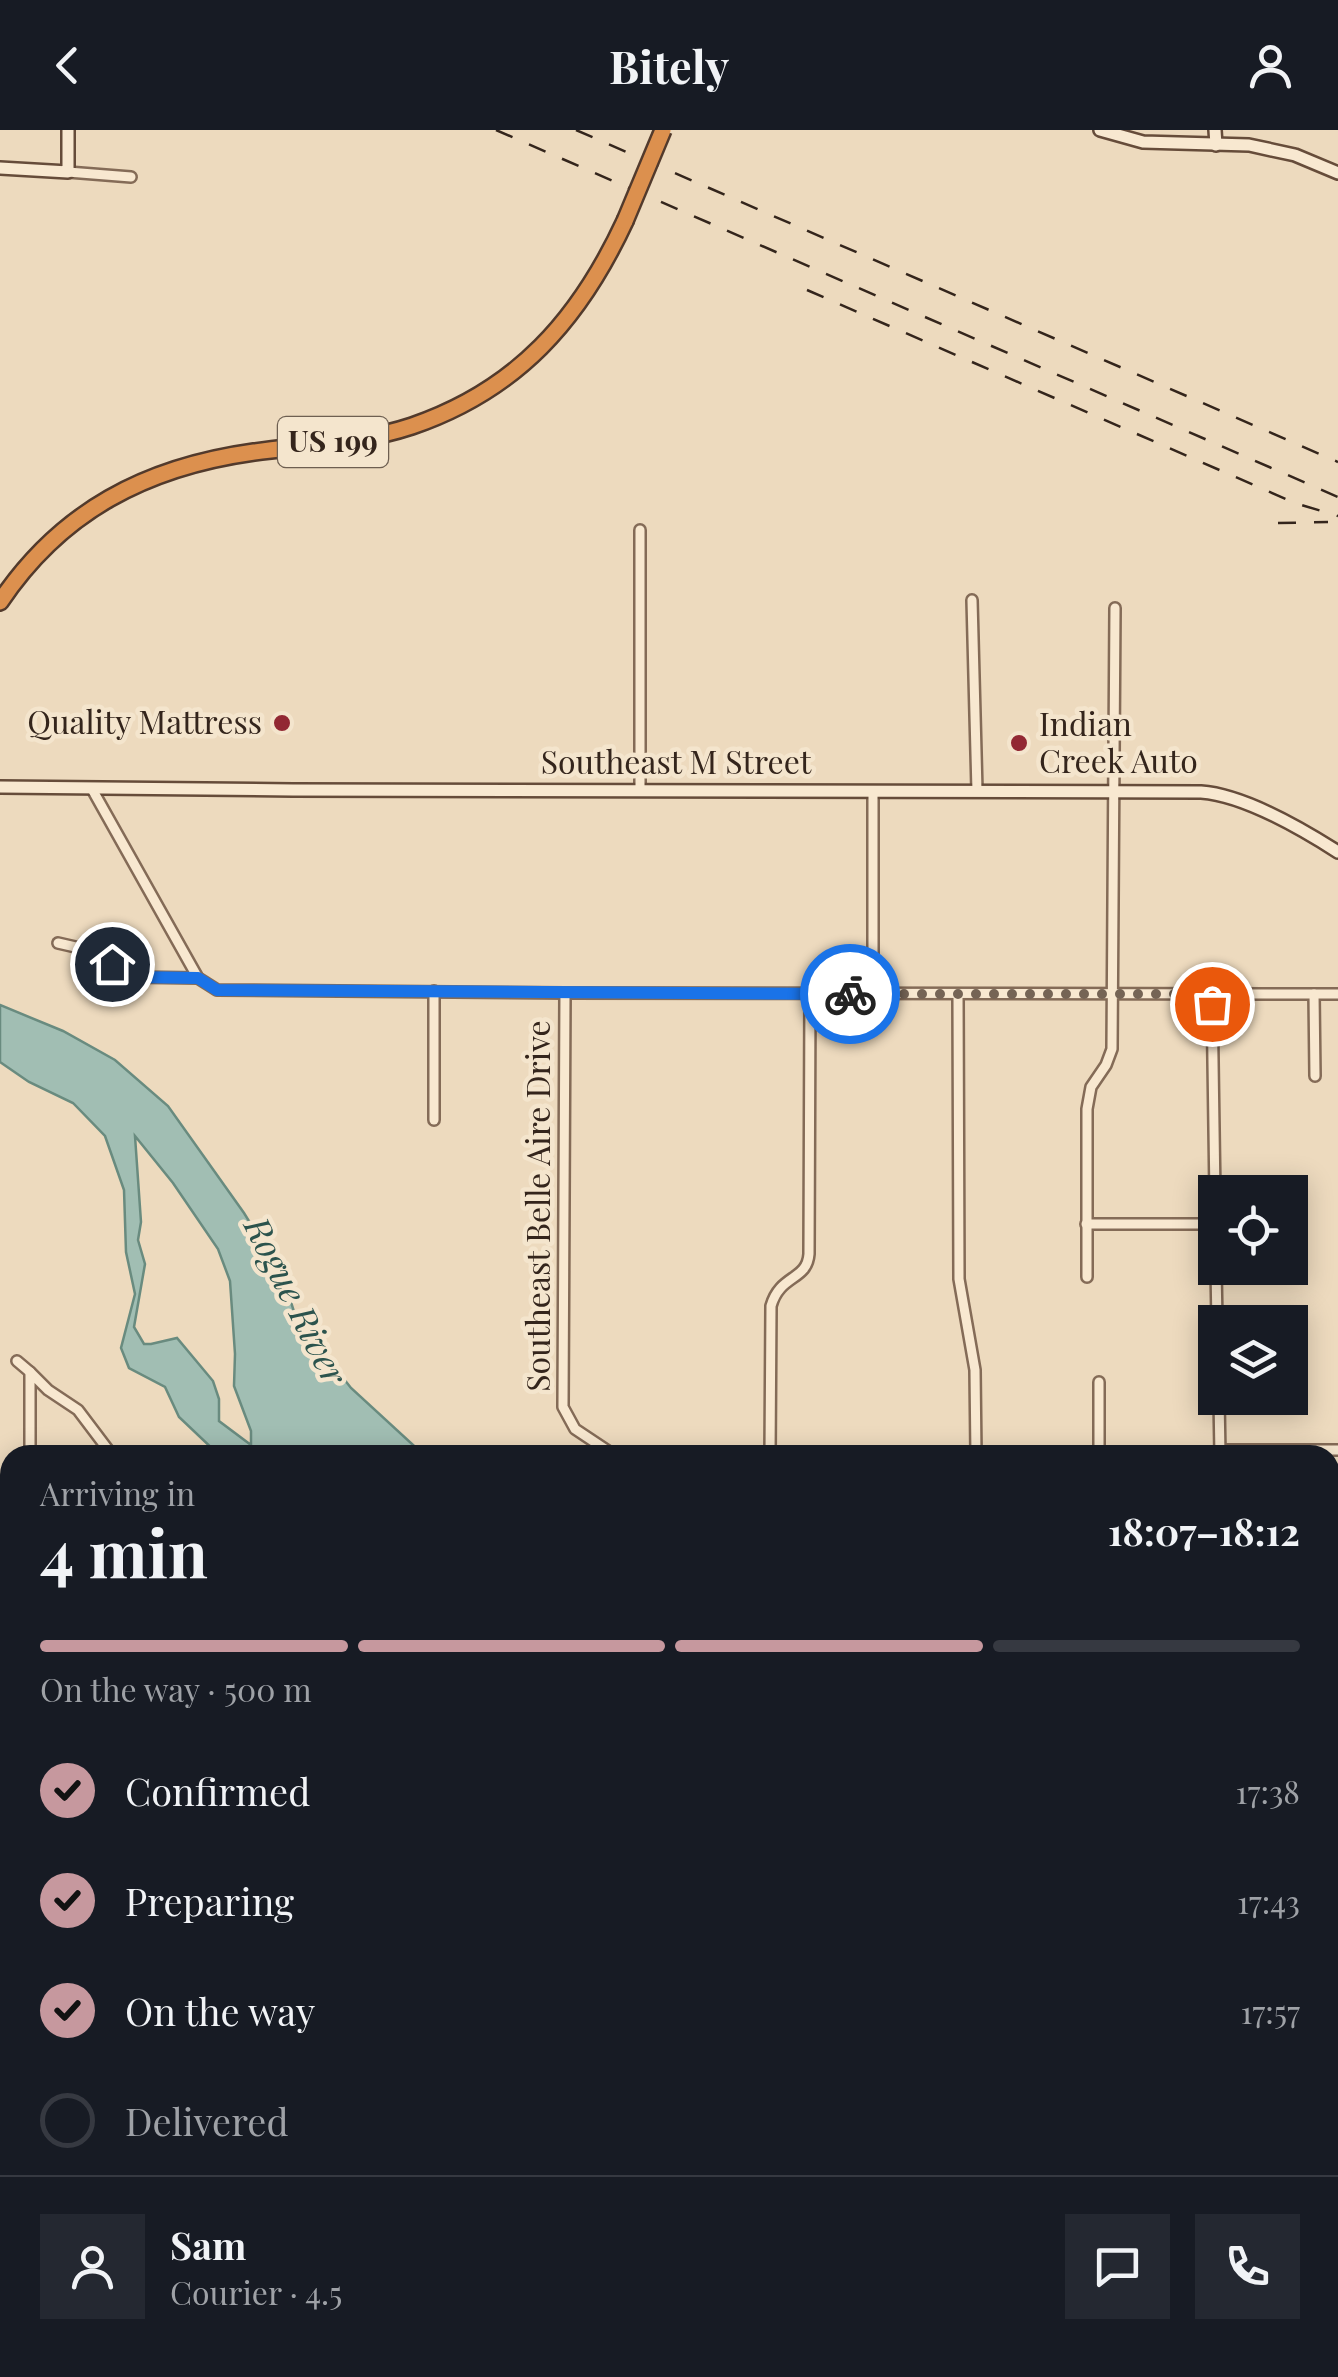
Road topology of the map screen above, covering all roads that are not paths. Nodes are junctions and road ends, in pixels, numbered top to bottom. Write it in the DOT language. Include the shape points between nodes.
graph roads {
  1 [pos="68,130"];
  2 [pos="664,130"];
  3 [pos="1100,130"];
  4 [pos="1216,130"];
  5 [pos="1216,145"];
  6 [pos="0,168"];
  7 [pos="68,172"];
  8 [pos="1338,174"];
  9 [pos="131,176"];
  10 [pos="640,530"];
  11 [pos="972,600"];
  12 [pos="0,602"];
  13 [pos="1115,608"];
  14 [pos="0,787"];
  15 [pos="92,789"];
  16 [pos="640,790"];
  17 [pos="874,791"];
  18 [pos="977,791"];
  19 [pos="1112,792"];
  20 [pos="1338,852"];
  21 [pos="58,943"];
  22 [pos="198,978"];
  23 [pos="434,991"];
  24 [pos="565,993"];
  25 [pos="810,994"];
  26 [pos="872,994"];
  27 [pos="958,994"];
  28 [pos="1112,994"];
  29 [pos="1212,994"];
  30 [pos="1314,994"];
  31 [pos="1338,994"];
  32 [pos="1315,1076"];
  33 [pos="434,1120"];
  34 [pos="1215,1175"];
  35 [pos="1086,1224"];
  36 [pos="1198,1224"];
  37 [pos="1087,1277"];
  38 [pos="16,1360"];
  39 [pos="30,1372"];
  40 [pos="1099,1382"];
  41 [pos="1219,1415"];
  42 [pos="30,1445"];
  43 [pos="104,1445"];
  44 [pos="599,1445"];
  45 [pos="770,1445"];
  46 [pos="976,1445"];
  47 [pos="1100,1445"];
  48 [pos="1220,1445"];
  1 -- 7 [label="street"];
  2 -- 12 [label="highway, US 199, bridge" via="587,292 516,369 470,400 397,430 217,458 150,478 64,529"];
  3 -- 5 [label="street" via="1143,142"];
  4 -- 5 [label="street"];
  5 -- 8 [label="street" via="1295,155"];
  6 -- 7 [label="street"];
  7 -- 9 [label="street"];
  10 -- 16 [label="street"];
  11 -- 18 [label="street"];
  13 -- 19 [label="street"];
  14 -- 15 [label="street, Southeast M Street"];
  15 -- 16 [label="street, Southeast M Street"];
  15 -- 22 [label="street"];
  16 -- 17 [label="street, Southeast M Street"];
  17 -- 18 [label="street, Southeast M Street"];
  17 -- 26 [label="street"];
  18 -- 19 [label="street, Southeast M Street"];
  19 -- 20 [label="street, Southeast M Street" via="1216,793 1294,824"];
  19 -- 28 [label="street"];
  21 -- 22 [label="street" via="93,951 132,977"];
  22 -- 23 [label="street" via="217,990"];
  23 -- 24 [label="street"];
  23 -- 33 [label="street"];
  24 -- 25 [label="street"];
  24 -- 44 [label="street, Southeast Belle Aire Drive" via="563,1407 575,1429"];
  25 -- 26 [label="street"];
  25 -- 45 [label="street" via="809,1254 804,1270 780,1285 771,1306"];
  26 -- 27 [label="street"];
  27 -- 28 [label="street"];
  27 -- 46 [label="street" via="959,1279 975,1370"];
  28 -- 29 [label="street"];
  28 -- 35 [label="street" via="1112,1048 1090,1088 1087,1109"];
  29 -- 30 [label="street"];
  29 -- 34 [label="street"];
  30 -- 31 [label="street"];
  30 -- 32 [label="street"];
  35 -- 36 [label="street"];
  35 -- 37 [label="street"];
  38 -- 39 [label="street"];
  39 -- 42 [label="street"];
  39 -- 43 [label="street" via="78,1410"];
  40 -- 47 [label="street"];
  41 -- 48 [label="street"];
}
